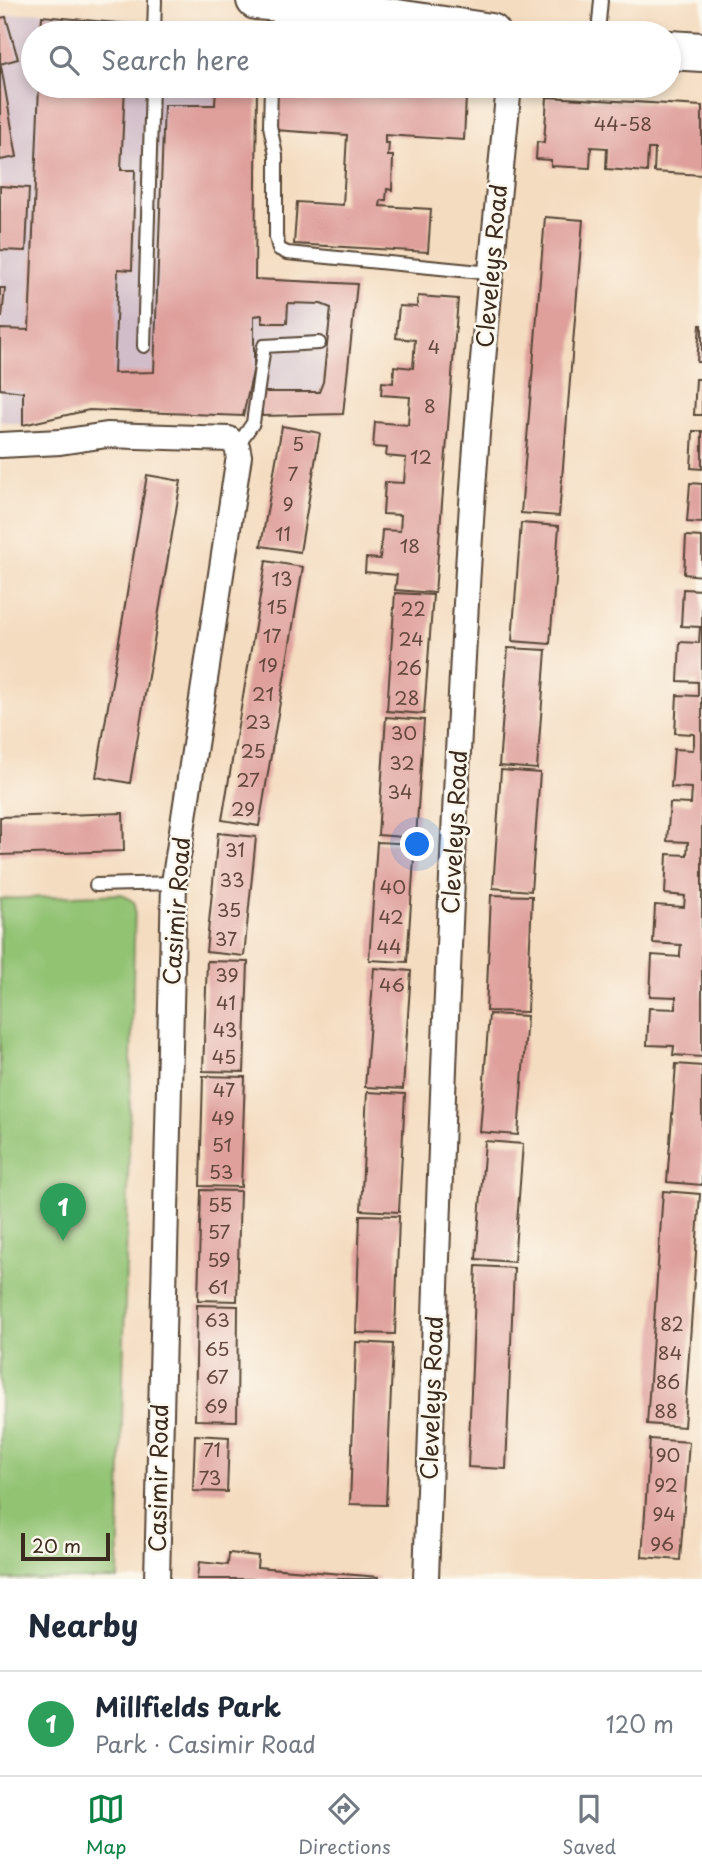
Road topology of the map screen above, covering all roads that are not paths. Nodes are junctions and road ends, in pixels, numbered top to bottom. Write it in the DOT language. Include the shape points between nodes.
graph roads {
  1 [pos="155,0"];
  2 [pos="601,0"];
  3 [pos="271,12"];
  4 [pos="154,21"];
  5 [pos="365,21"];
  6 [pos="599,21"];
  7 [pos="681,51"];
  8 [pos="702,52"];
  9 [pos="152,98"];
  10 [pos="271,98"];
  11 [pos="508,98"];
  12 [pos="491,273"];
  13 [pos="319,343"];
  14 [pos="144,346"];
  15 [pos="0,445"];
  16 [pos="237,446"];
  17 [pos="174,883"];
  18 [pos="96,885"];
  19 [pos="157,1579"];
  20 [pos="426,1579"];
  1 -- 4 [label="lane"];
  2 -- 6 [label="lane"];
  3 -- 5 [label="highway"];
  7 -- 8 [label="highway"];
  9 -- 14 [label="lane"];
  10 -- 12 [label="lane" via="279,249"];
  11 -- 12 [label="street, Cleveleys Road"];
  12 -- 20 [label="street, Cleveleys Road" via="471,518 447,970"];
  13 -- 16 [label="lane" via="264,346 253,423"];
  15 -- 16 [label="street" via="107,435 229,439"];
  16 -- 17 [label="street, Casimir Road" via="239,457"];
  17 -- 18 [label="lane"];
  17 -- 19 [label="street, Casimir Road"];
}
